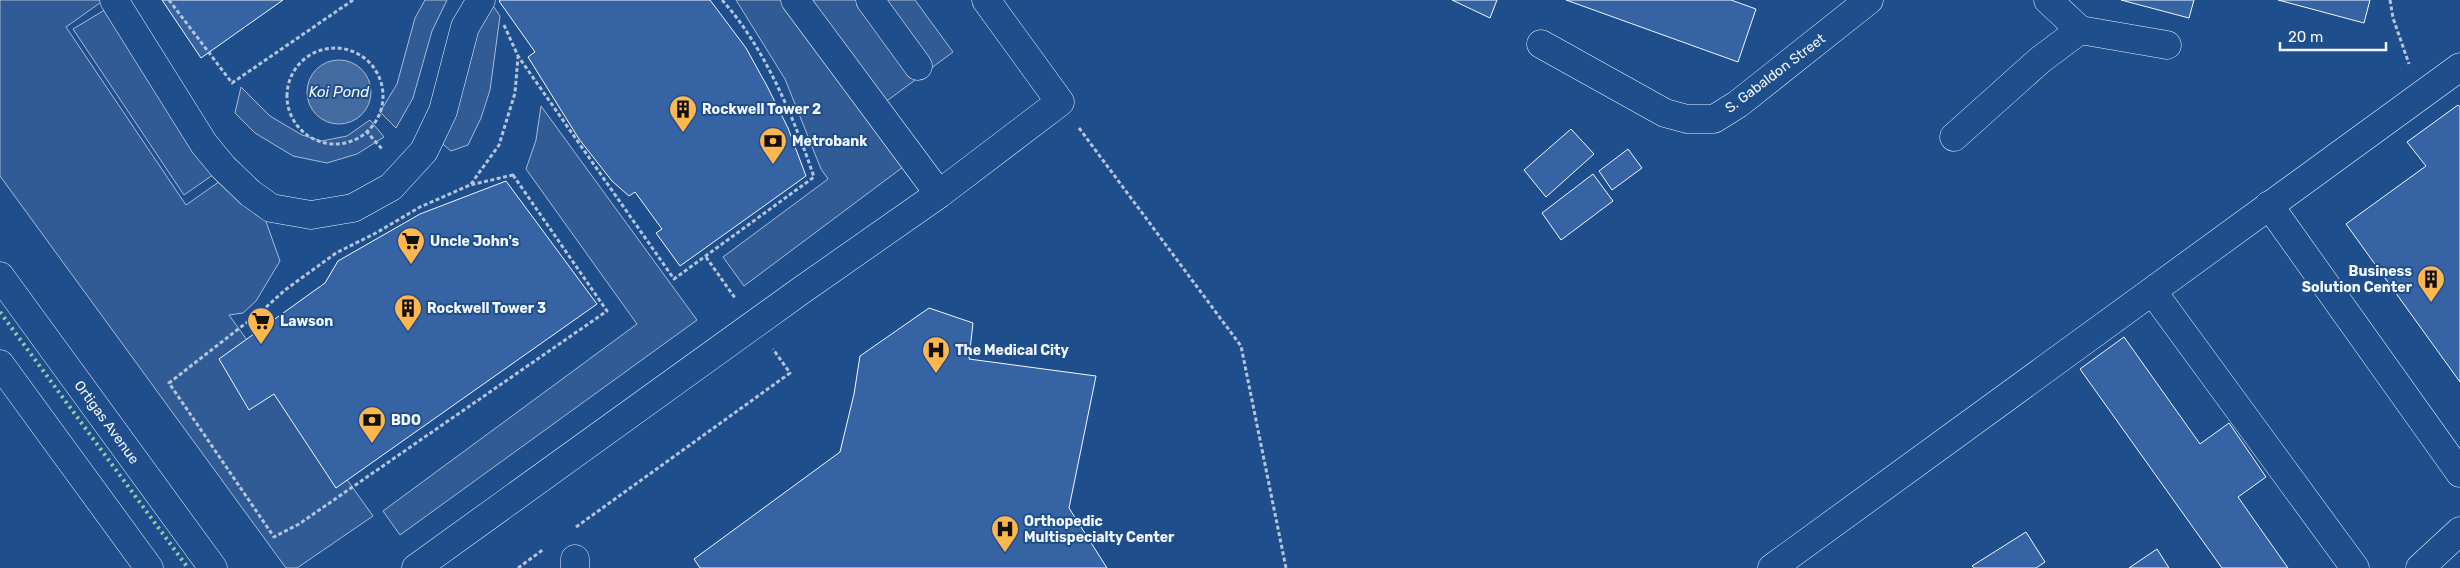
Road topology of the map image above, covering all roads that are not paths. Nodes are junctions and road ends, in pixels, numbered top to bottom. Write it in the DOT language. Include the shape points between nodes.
graph roads {
  1 [pos="114,0"];
  2 [pos="481,0"];
  3 [pos="795,0"];
  4 [pos="870,0"];
  5 [pos="986,0"];
  6 [pos="1869,0"];
  7 [pos="2048,0"];
  8 [pos="2080,30"];
  9 [pos="1541,44"];
  10 [pos="2167,45"];
  11 [pos="918,66"];
  12 [pos="2460,67"];
  13 [pos="1954,137"];
  14 [pos="938,194"];
  15 [pos="2269,205"];
  16 [pos="0,276"];
  17 [pos="2154,292"];
  18 [pos="0,364"];
  19 [pos="2451,442"];
  20 [pos="2460,473"];
  21 [pos="2460,531"];
  22 [pos="148,568"];
  23 [pos="213,568"];
  24 [pos="416,568"];
  25 [pos="1772,568"];
  26 [pos="2355,568"];
  27 [pos="2420,568"];
  1 -- 2 [label="main road" via="204,144 223,167 271,208 311,215 353,208 391,187 424,151 443,111 465,27"];
  3 -- 14 [label="main road"];
  4 -- 11 [label="main road"];
  5 -- 14 [label="main road" via="1060,102"];
  6 -- 9 [label="main road, S. Gabaldon Street" via="1738,104 1714,119 1688,119 1665,113"];
  7 -- 8 [label="main road"];
  8 -- 10 [label="main road"];
  8 -- 13 [label="main road" via="2040,60"];
  12 -- 15 [label="main road"];
  14 -- 24 [label="main road"];
  15 -- 17 [label="main road"];
  15 -- 19 [label="main road"];
  16 -- 23 [label="main road, Ortigas Avenue"];
  17 -- 25 [label="main road"];
  17 -- 26 [label="main road"];
  18 -- 22 [label="main road"];
  19 -- 20 [label="main road"];
  21 -- 27 [label="main road"];
}
